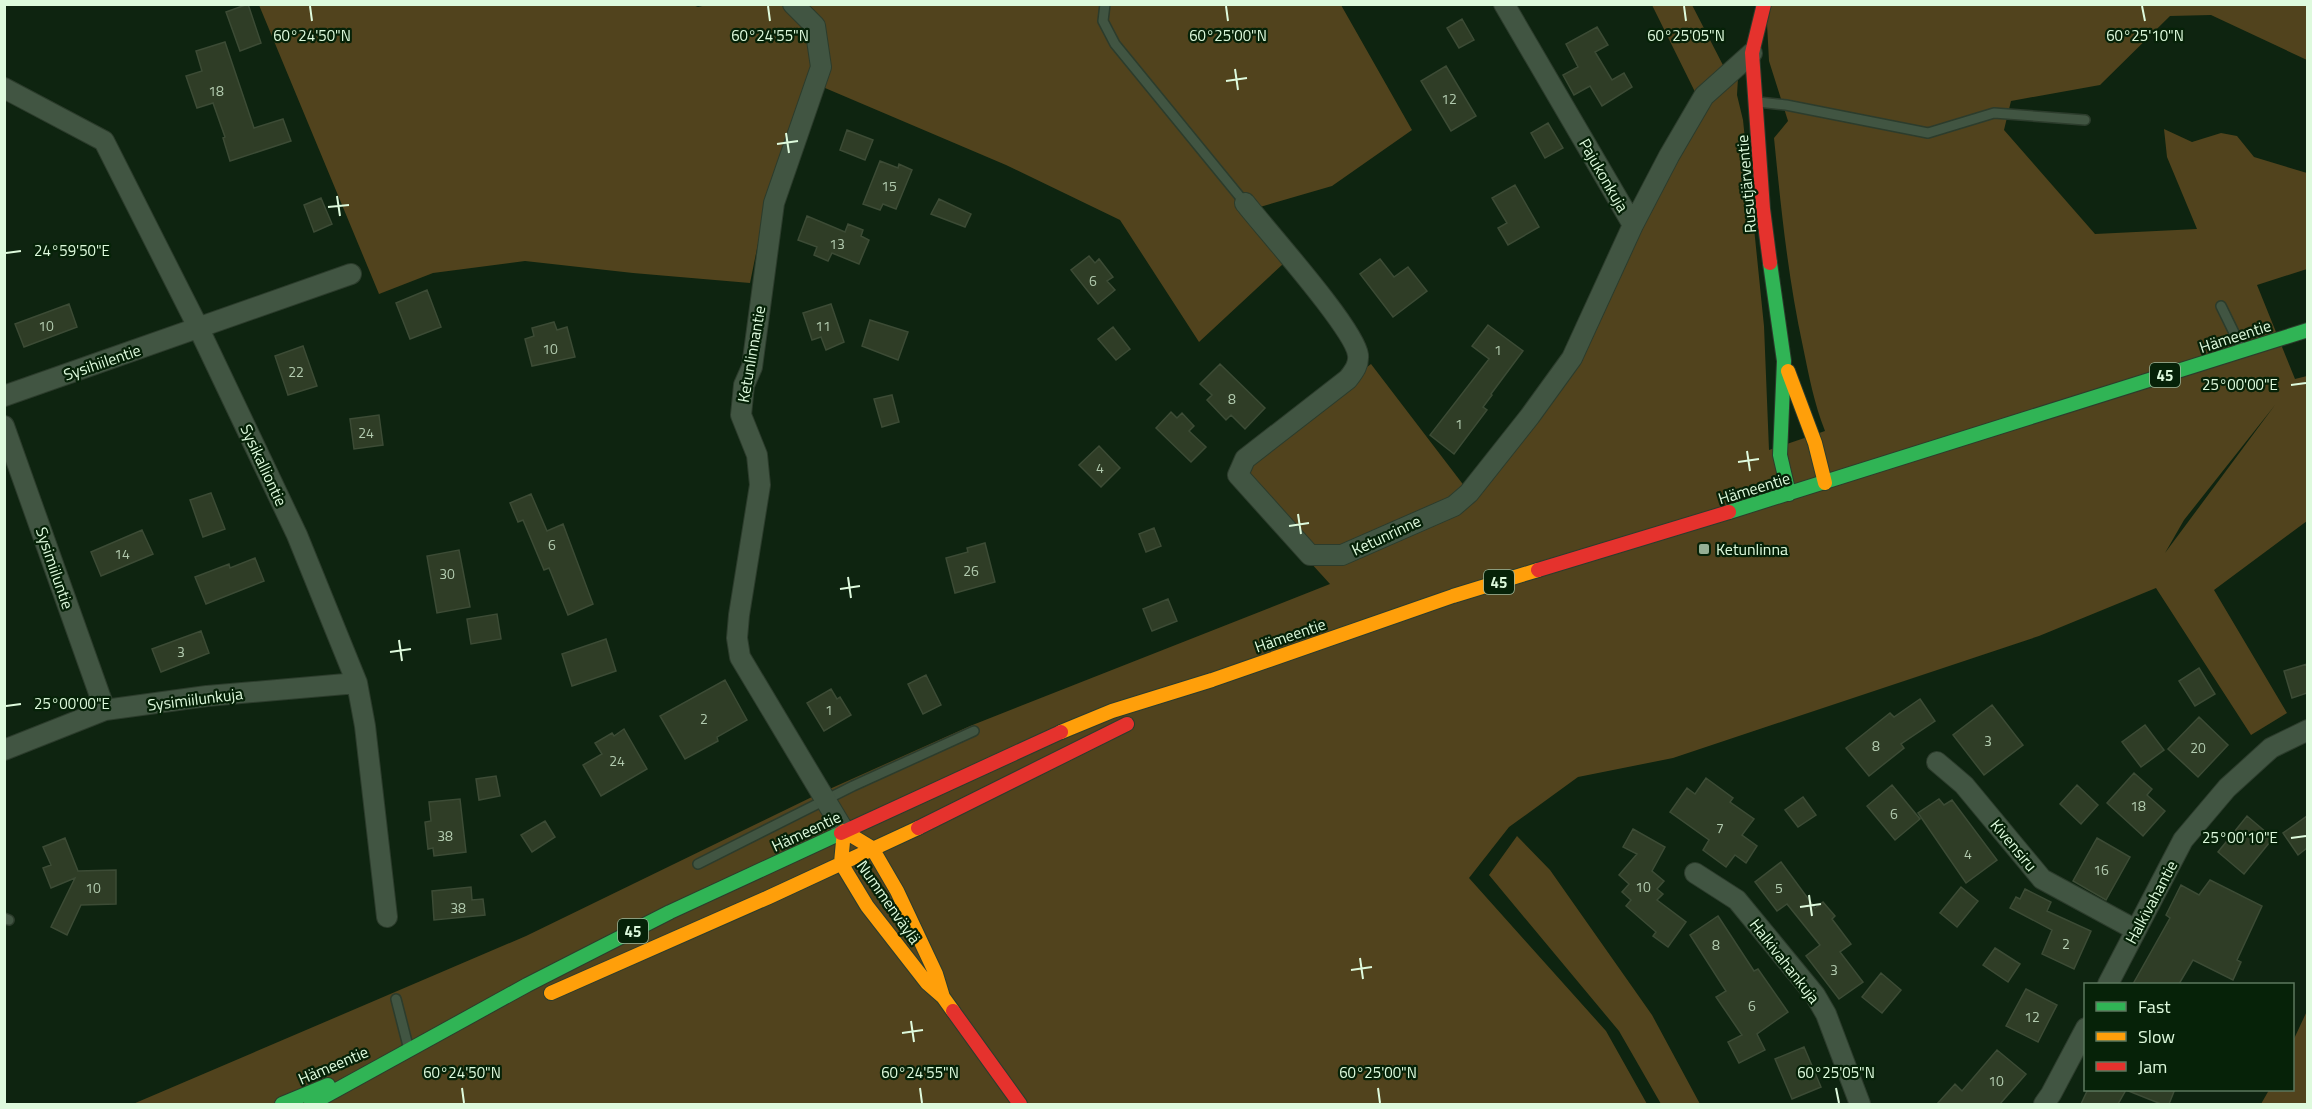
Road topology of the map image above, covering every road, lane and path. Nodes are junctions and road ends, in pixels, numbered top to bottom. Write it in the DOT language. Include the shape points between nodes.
graph roads {
  1 [pos="793,4"];
  2 [pos="1105,4"];
  3 [pos="1503,4"];
  4 [pos="1764,4"];
  5 [pos="1752,53"];
  6 [pos="4,88"];
  7 [pos="1755,102"];
  8 [pos="2085,120"];
  9 [pos="1245,203"];
  10 [pos="1633,225"];
  11 [pos="351,274"];
  12 [pos="2221,306"];
  13 [pos="199,328"];
  14 [pos="2307,330"];
  15 [pos="2243,351"];
  16 [pos="1784,361"];
  17 [pos="4,396"];
  18 [pos="4,426"];
  19 [pos="1825,483"];
  20 [pos="1790,494"];
  21 [pos="1212,680"];
  22 [pos="357,683"];
  23 [pos="105,710"];
  24 [pos="974,730"];
  25 [pos="2307,730"];
  26 [pos="4,750"];
  27 [pos="1936,762"];
  28 [pos="826,800"];
  29 [pos="844,831"];
  30 [pos="873,848"];
  31 [pos="841,863"];
  32 [pos="698,864"];
  33 [pos="1695,873"];
  34 [pos="387,917"];
  35 [pos="2136,930"];
  36 [pos="2109,983"];
  37 [pos="944,997"];
  38 [pos="396,999"];
  39 [pos="534,1000"];
  40 [pos="513,1008"];
  41 [pos="2084,1030"];
  42 [pos="428,1041"];
  43 [pos="403,1053"];
  44 [pos="282,1104"];
  45 [pos="312,1104"];
  46 [pos="1020,1104"];
  47 [pos="1860,1104"];
  48 [pos="2044,1104"];
  1 -- 28 [label="street, Ketunlinnantie" via="815,26 821,67 774,203 752,367 744,385 741,415 757,455 760,485 737,638 740,657"];
  2 -- 9 [label="lane" via="1103,21 1115,44"];
  3 -- 10 [label="street, Pajukonkuja"];
  4 -- 5 [label="main road, Rusutjärventie"];
  5 -- 7 [label="main road, Rusutjärventie"];
  5 -- 10 [label="street, Pajukonkuja" via="1704,96"];
  6 -- 13 [label="street, Sysikalliontie" via="104,141"];
  7 -- 8 [label="lane" via="1928,133 1994,113"];
  7 -- 16 [label="main road, Rusutjärventie" via="1763,208"];
  9 -- 10 [label="street, Ketunrinne" via="1345,327 1358,352 1358,366 1348,380 1245,459 1238,475 1310,555 1342,555 1454,506 1469,493 1572,358"];
  11 -- 13 [label="street, Sysihiilentie"];
  12 -- 15 [label="lane"];
  13 -- 17 [label="street, Sysihiilentie"];
  13 -- 22 [label="street, Sysikalliontie" via="297,535"];
  14 -- 15 [label="main road, Hämeentie / 45"];
  15 -- 19 [label="main road, Hämeentie / 45"];
  16 -- 19 [label="main road, Rusutjärventie" via="1815,442"];
  16 -- 20 [label="main road, Rusutjärventie" via="1780,454"];
  18 -- 23 [label="street, Sysimiiluntie"];
  19 -- 20 [label="main road, Hämeentie / 45"];
  20 -- 21 [label="main road, Hämeentie / 45" via="1453,596"];
  21 -- 29 [label="main road, Hämeentie / 45" via="1112,711"];
  21 -- 30 [label="main road, Hämeentie / 45" via="1013,783"];
  22 -- 23 [label="street, Sysimiilunkuja" via="207,696"];
  22 -- 34 [label="street, Sysikalliontie"];
  23 -- 26 [label="street, Sysimiilunkuja"];
  24 -- 28 [label="lane"];
  25 -- 35 [label="street, Halkivahantie" via="2271,748 2227,788 2183,840"];
  27 -- 35 [label="street, Kivensiru" via="1964,784 2042,879"];
  28 -- 29 [label="street, Ketunlinnantie"];
  28 -- 32 [label="lane"];
  29 -- 30 [label="main road, Nummenväylä"];
  29 -- 31 [label="main road, Nummenväylä"];
  29 -- 42 [label="main road, Hämeentie / 45" via="670,912"];
  30 -- 31 [label="main road, Hämeentie / 45"];
  30 -- 37 [label="main road, Nummenväylä" via="897,891"];
  31 -- 37 [label="main road, Nummenväylä" via="867,906 927,983"];
  31 -- 39 [label="main road, Hämeentie / 45"];
  33 -- 47 [label="street, Halkivahankuja" via="1737,900 1815,995"];
  35 -- 36 [label="street, Halkivahantie"];
  37 -- 46 [label="main road, Nummenväylä"];
  38 -- 43 [label="lane"];
  40 -- 42 [label="main road, Hämeentie / 45"];
  41 -- 48 [label="street"];
  42 -- 43 [label="main road, Hämeentie / 45"];
  43 -- 44 [label="main road, Hämeentie / 45"];
  43 -- 45 [label="main road, Hämeentie / 45"];
}
